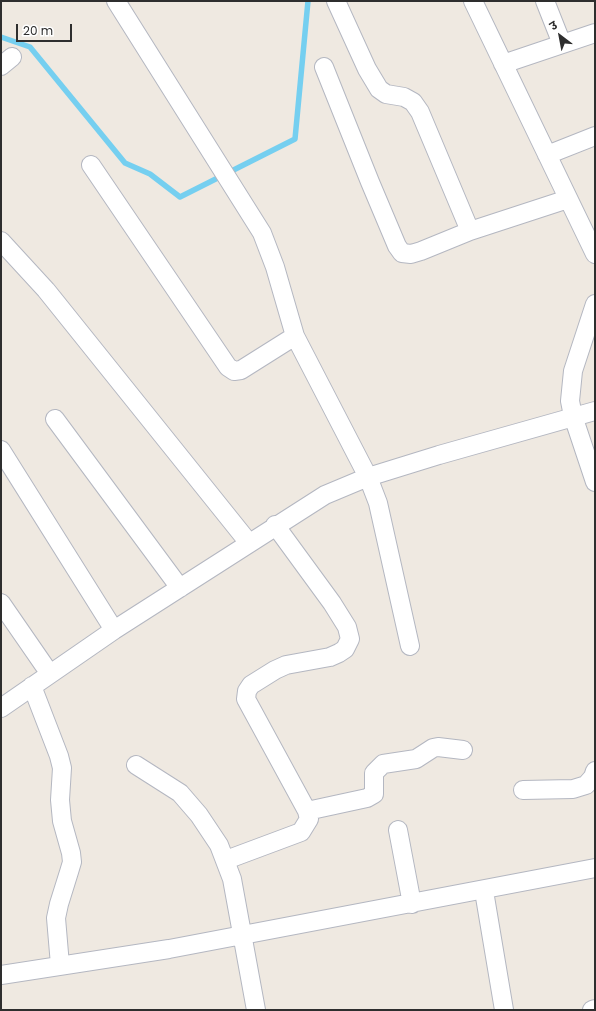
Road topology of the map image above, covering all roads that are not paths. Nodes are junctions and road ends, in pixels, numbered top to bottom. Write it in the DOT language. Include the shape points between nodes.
graph roads {
  1 [pos="116,1"];
  2 [pos="336,1"];
  3 [pos="472,1"];
  4 [pos="545,1"];
  5 [pos="595,33"];
  6 [pos="562,44"];
  7 [pos="503,64"];
  8 [pos="324,67"];
  9 [pos="595,136"];
  10 [pos="547,155"];
  11 [pos="91,165"];
  12 [pos="568,199"];
  13 [pos="470,231"];
  14 [pos="1,241"];
  15 [pos="595,254"];
  16 [pos="595,304"];
  17 [pos="295,336"];
  18 [pos="595,411"];
  19 [pos="573,416"];
  20 [pos="55,419"];
  21 [pos="1,450"];
  22 [pos="368,477"];
  23 [pos="595,482"];
  24 [pos="275,526"];
  25 [pos="249,543"];
  26 [pos="180,588"];
  27 [pos="1,603"];
  28 [pos="114,630"];
  29 [pos="410,646"];
  30 [pos="50,674"];
  31 [pos="32,686"];
  32 [pos="1,708"];
  33 [pos="463,750"];
  34 [pos="136,765"];
  35 [pos="595,771"];
  36 [pos="523,790"];
  37 [pos="307,811"];
  38 [pos="398,830"];
  39 [pos="226,860"];
  40 [pos="595,868"];
  41 [pos="484,891"];
  42 [pos="412,904"];
  43 [pos="242,935"];
  44 [pos="60,965"];
  45 [pos="1,975"];
  46 [pos="256,1010"];
  47 [pos="504,1010"];
  48 [pos="592,1010"];
  49 [pos="595,1010"];
  1 -- 17 [label="street" via="262,233 270,250"];
  2 -- 13 [label="street" via="367,69 379,89 386,94 404,97 413,102 420,112"];
  3 -- 7 [label="street"];
  4 -- 6 [label="street"];
  5 -- 6 [label="street"];
  6 -- 7 [label="street"];
  7 -- 10 [label="street"];
  8 -- 13 [label="street" via="370,182 402,253 421,251"];
  9 -- 10 [label="street"];
  10 -- 12 [label="street"];
  11 -- 17 [label="street" via="228,367 234,371 241,370"];
  12 -- 13 [label="street"];
  12 -- 15 [label="street"];
  14 -- 25 [label="street" via="46,290"];
  16 -- 19 [label="street" via="574,371 570,401"];
  17 -- 22 [label="street"];
  18 -- 19 [label="street"];
  19 -- 22 [label="street"];
  19 -- 23 [label="street"];
  20 -- 26 [label="street"];
  21 -- 28 [label="street"];
  22 -- 24 [label="street" via="325,495"];
  22 -- 29 [label="street" via="385,528"];
  24 -- 25 [label="street"];
  24 -- 37 [label="street" via="332,603 350,634 347,644 339,653 286,665 247,691 246,699"];
  25 -- 26 [label="street"];
  26 -- 28 [label="street"];
  27 -- 30 [label="street"];
  28 -- 30 [label="street"];
  30 -- 31 [label="street"];
  31 -- 32 [label="street"];
  31 -- 44 [label="street" via="62,768 62,821 71,858 56,918"];
  33 -- 37 [label="street" via="438,747 416,759 383,764 374,773 374,794 367,798"];
  34 -- 39 [label="street" via="167,783 190,803 219,845"];
  35 -- 36 [label="street" via="586,785 572,789"];
  37 -- 39 [label="street" via="309,819 301,832"];
  38 -- 42 [label="street"];
  39 -- 43 [label="street" via="232,878"];
  40 -- 41 [label="street"];
  41 -- 42 [label="street"];
  41 -- 47 [label="street"];
  42 -- 43 [label="street"];
  43 -- 44 [label="street"];
  43 -- 46 [label="street"];
  44 -- 45 [label="street"];
  48 -- 49 [label="street"];
}
